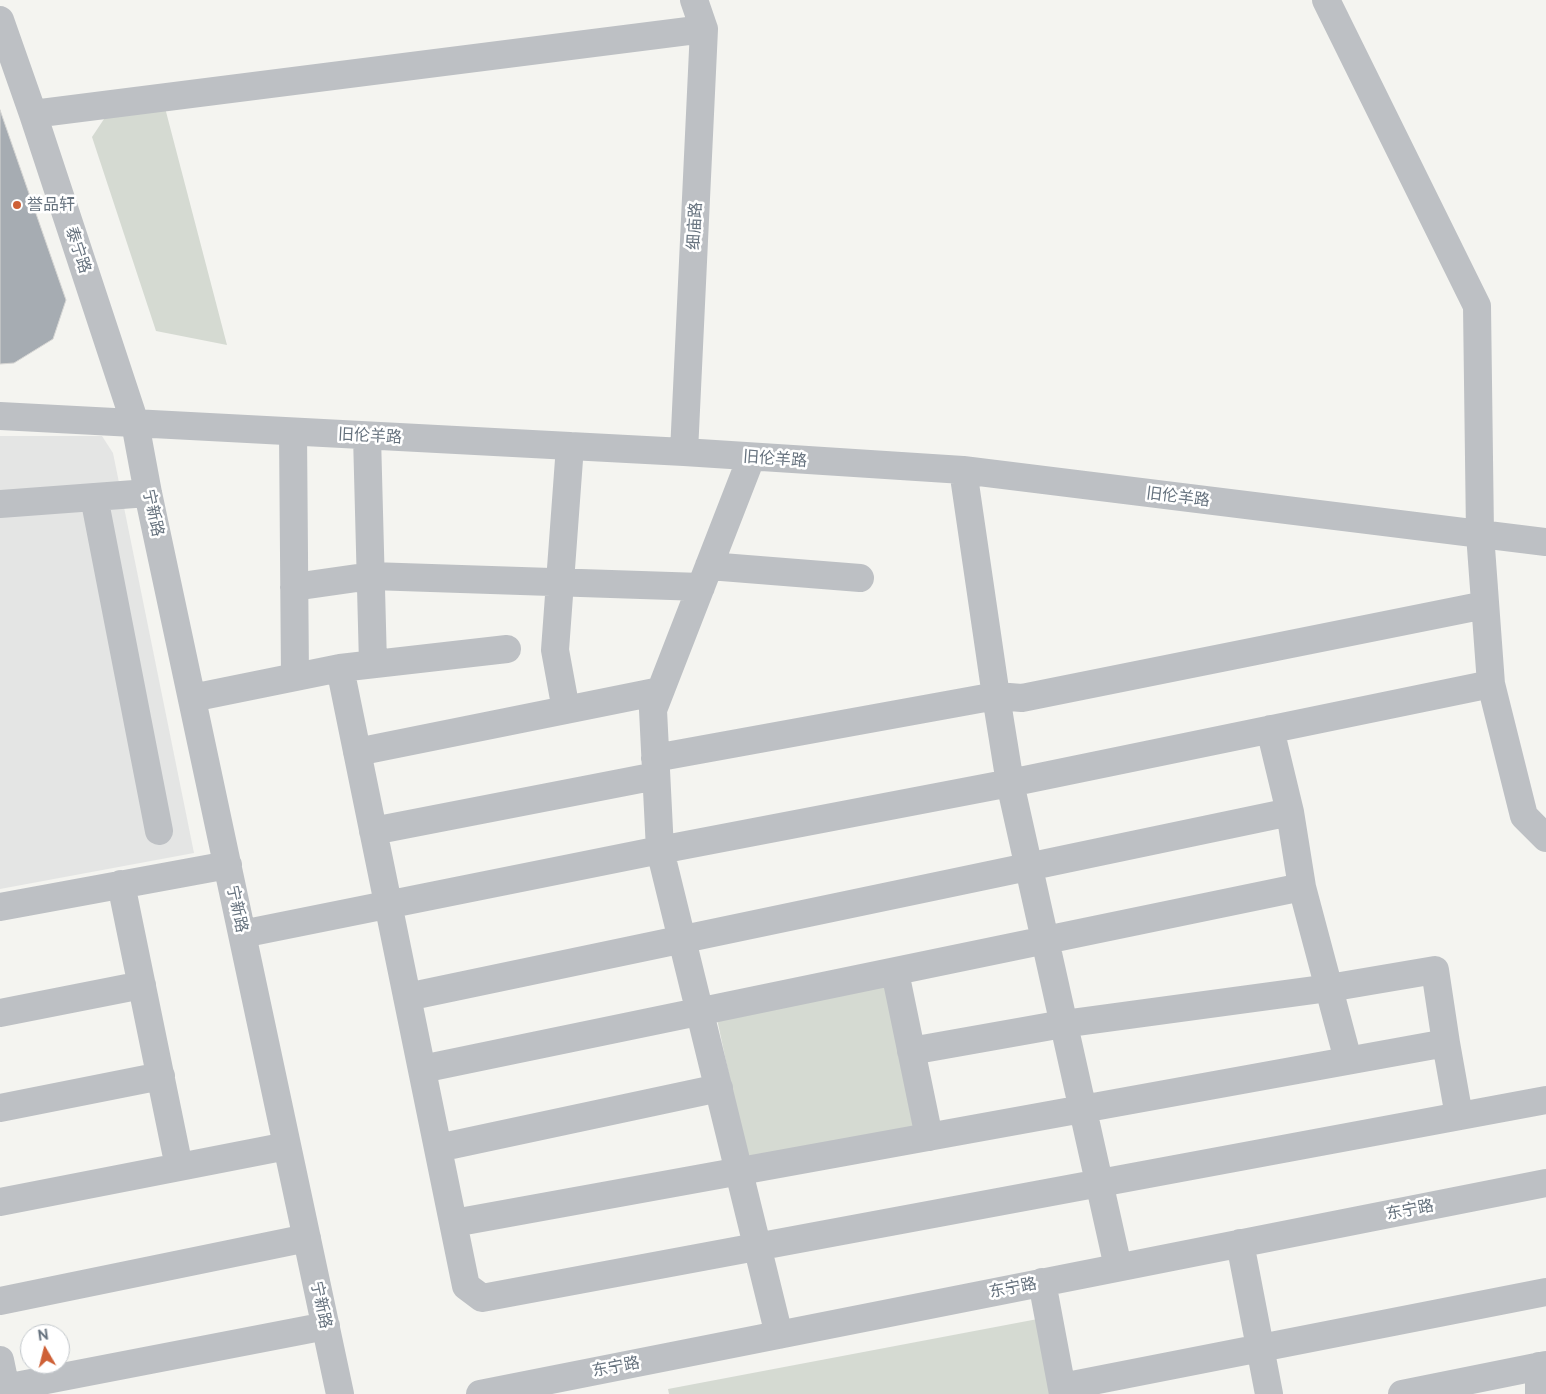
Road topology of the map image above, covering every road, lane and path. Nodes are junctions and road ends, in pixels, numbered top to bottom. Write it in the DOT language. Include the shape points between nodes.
graph roads {
  1 [pos="694,0"];
  2 [pos="1326,0"];
  3 [pos="0,20"];
  4 [pos="704,29"];
  5 [pos="33,114"];
  6 [pos="0,416"];
  7 [pos="135,423"];
  8 [pos="293,432"];
  9 [pos="367,436"];
  10 [pos="570,446"];
  11 [pos="684,452"];
  12 [pos="751,458"];
  13 [pos="963,470"];
  14 [pos="148,493"];
  15 [pos="94,497"];
  16 [pos="0,504"];
  17 [pos="1480,534"];
  18 [pos="1546,542"];
  19 [pos="371,576"];
  20 [pos="704,577"];
  21 [pos="860,578"];
  22 [pos="560,583"];
  23 [pos="294,587"];
  24 [pos="1485,605"];
  25 [pos="507,649"];
  26 [pos="373,664"];
  27 [pos="340,668"];
  28 [pos="295,677"];
  29 [pos="1491,684"];
  30 [pos="660,691"];
  31 [pos="996,696"];
  32 [pos="192,698"];
  33 [pos="566,710"];
  34 [pos="1270,729"];
  35 [pos="357,752"];
  36 [pos="656,767"];
  37 [pos="1010,783"];
  38 [pos="1290,812"];
  39 [pos="160,831"];
  40 [pos="373,831"];
  41 [pos="1546,838"];
  42 [pos="660,850"];
  43 [pos="228,865"];
  44 [pos="1029,867"];
  45 [pos="121,884"];
  46 [pos="1302,887"];
  47 [pos="388,904"];
  48 [pos="0,907"];
  49 [pos="242,934"];
  50 [pos="682,939"];
  51 [pos="1045,940"];
  52 [pos="895,972"];
  53 [pos="142,985"];
  54 [pos="1329,988"];
  55 [pos="407,997"];
  56 [pos="700,1011"];
  57 [pos="0,1012"];
  58 [pos="1063,1024"];
  59 [pos="1446,1043"];
  60 [pos="911,1051"];
  61 [pos="1348,1060"];
  62 [pos="422,1068"];
  63 [pos="161,1076"];
  64 [pos="719,1088"];
  65 [pos="1546,1100"];
  66 [pos="0,1108"];
  67 [pos="1082,1109"];
  68 [pos="1459,1116"];
  69 [pos="929,1137"];
  70 [pos="287,1146"];
  71 [pos="438,1148"];
  72 [pos="179,1167"];
  73 [pos="739,1172"];
  74 [pos="1099,1182"];
  75 [pos="1546,1183"];
  76 [pos="0,1202"];
  77 [pos="454,1224"];
  78 [pos="307,1238"];
  79 [pos="1240,1243"];
  80 [pos="758,1246"];
  81 [pos="1118,1267"];
  82 [pos="1042,1282"];
  83 [pos="1546,1292"];
  84 [pos="0,1301"];
  85 [pos="326,1326"];
  86 [pos="779,1335"];
  87 [pos="1260,1349"];
  88 [pos="0,1360"];
  89 [pos="1542,1365"];
  90 [pos="5,1391"];
  91 [pos="1063,1391"];
  92 [pos="340,1394"];
  93 [pos="480,1394"];
  94 [pos="1269,1394"];
  95 [pos="1402,1394"];
  96 [pos="1539,1394"];
  1 -- 4 [label="street, 细庙路"];
  2 -- 17 [label="street" via="1477,306"];
  3 -- 5 [label="street, 泰宁路"];
  4 -- 5 [label="street"];
  4 -- 11 [label="street, 细庙路"];
  5 -- 7 [label="street, 泰宁路"];
  6 -- 7 [label="street, 旧伦羊路"];
  7 -- 8 [label="street, 旧伦羊路"];
  7 -- 14 [label="street, 宁新路"];
  8 -- 9 [label="street, 旧伦羊路"];
  8 -- 23 [label="street"];
  9 -- 10 [label="street, 旧伦羊路"];
  9 -- 19 [label="street"];
  10 -- 11 [label="street, 旧伦羊路"];
  10 -- 22 [label="street"];
  11 -- 12 [label="street, 旧伦羊路"];
  12 -- 13 [label="street, 旧伦羊路"];
  12 -- 20 [label="street"];
  13 -- 17 [label="street, 旧伦羊路"];
  13 -- 31 [label="street"];
  14 -- 15 [label="street"];
  14 -- 32 [label="street, 宁新路"];
  15 -- 16 [label="street"];
  15 -- 39 [label="street"];
  17 -- 18 [label="street, 旧伦羊路"];
  17 -- 24 [label="street"];
  19 -- 22 [label="street"];
  19 -- 23 [label="street"];
  19 -- 26 [label="street"];
  20 -- 21 [label="street"];
  20 -- 22 [label="street"];
  20 -- 30 [label="street"];
  22 -- 33 [label="street" via="555,650"];
  23 -- 28 [label="street"];
  24 -- 29 [label="street"];
  24 -- 31 [label="street" via="1022,698"];
  25 -- 26 [label="street"];
  26 -- 27 [label="street"];
  27 -- 28 [label="street"];
  27 -- 35 [label="street"];
  28 -- 32 [label="street"];
  29 -- 34 [label="street"];
  29 -- 41 [label="street" via="1524,816"];
  30 -- 33 [label="street"];
  30 -- 36 [label="street" via="653,710"];
  31 -- 36 [label="street"];
  31 -- 37 [label="street"];
  32 -- 43 [label="street, 宁新路"];
  33 -- 35 [label="street"];
  34 -- 37 [label="street"];
  34 -- 38 [label="street"];
  35 -- 40 [label="street"];
  36 -- 40 [label="street"];
  36 -- 42 [label="street"];
  37 -- 42 [label="street"];
  37 -- 44 [label="street"];
  38 -- 44 [label="street"];
  38 -- 46 [label="street"];
  40 -- 47 [label="street"];
  42 -- 47 [label="street"];
  42 -- 50 [label="street"];
  43 -- 45 [label="street"];
  43 -- 49 [label="street, 宁新路"];
  44 -- 50 [label="street"];
  44 -- 51 [label="street"];
  45 -- 48 [label="street"];
  45 -- 53 [label="street"];
  46 -- 51 [label="street"];
  46 -- 54 [label="street"];
  47 -- 49 [label="street"];
  47 -- 55 [label="street"];
  49 -- 70 [label="street, 宁新路"];
  50 -- 55 [label="street"];
  50 -- 56 [label="street"];
  51 -- 52 [label="street"];
  51 -- 58 [label="street"];
  52 -- 56 [label="street"];
  52 -- 60 [label="street"];
  53 -- 57 [label="street"];
  53 -- 63 [label="street"];
  54 -- 58 [label="street"];
  54 -- 59 [label="street" via="1435,970"];
  54 -- 61 [label="street"];
  55 -- 62 [label="street"];
  56 -- 62 [label="street"];
  56 -- 64 [label="street"];
  58 -- 60 [label="street"];
  58 -- 67 [label="street"];
  59 -- 61 [label="street"];
  59 -- 68 [label="street"];
  60 -- 69 [label="street"];
  61 -- 67 [label="street"];
  62 -- 71 [label="street"];
  63 -- 66 [label="street"];
  63 -- 72 [label="street"];
  64 -- 71 [label="street"];
  64 -- 73 [label="street"];
  65 -- 68 [label="street"];
  67 -- 69 [label="street"];
  67 -- 74 [label="street"];
  68 -- 74 [label="street"];
  69 -- 73 [label="street"];
  70 -- 72 [label="street"];
  70 -- 78 [label="street, 宁新路"];
  71 -- 77 [label="street"];
  72 -- 76 [label="street"];
  73 -- 77 [label="street"];
  73 -- 80 [label="street"];
  74 -- 80 [label="street"];
  74 -- 81 [label="street"];
  75 -- 79 [label="street, 东宁路"];
  77 -- 80 [label="street" via="466,1286 482,1298"];
  78 -- 84 [label="street"];
  78 -- 85 [label="street, 宁新路"];
  79 -- 81 [label="street, 东宁路"];
  79 -- 87 [label="street"];
  80 -- 86 [label="street"];
  81 -- 82 [label="street, 东宁路"];
  82 -- 86 [label="street, 东宁路"];
  82 -- 91 [label="street"];
  83 -- 87 [label="street"];
  85 -- 90 [label="street"];
  85 -- 92 [label="street, 宁新路"];
  86 -- 93 [label="street, 东宁路"];
  87 -- 91 [label="street"];
  87 -- 94 [label="street"];
  88 -- 90 [label="street"];
  89 -- 95 [label="street"];
  89 -- 96 [label="street"];
}
